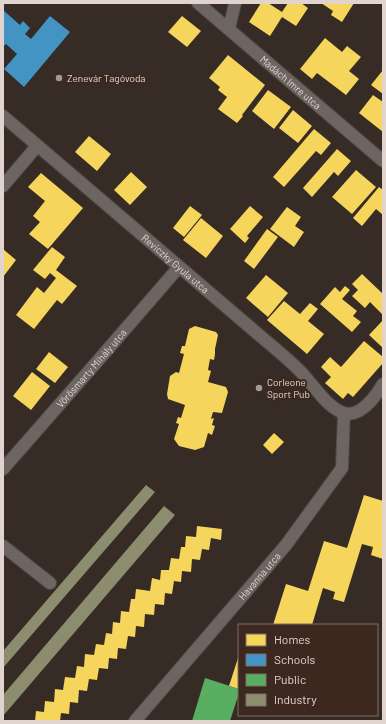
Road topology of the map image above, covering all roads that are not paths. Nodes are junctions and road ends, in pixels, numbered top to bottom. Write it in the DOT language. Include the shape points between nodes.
graph roads {
  1 [pos="198,3"];
  2 [pos="235,3"];
  3 [pos="229,29"];
  4 [pos="3,116"];
  5 [pos="37,146"];
  6 [pos="383,161"];
  7 [pos="3,186"];
  8 [pos="179,267"];
  9 [pos="383,384"];
  10 [pos="344,413"];
  11 [pos="3,469"];
  12 [pos="3,546"];
  13 [pos="50,583"];
  14 [pos="136,721"];
  1 -- 3 [label="street, Madách Imre utca"];
  2 -- 3 [label="street"];
  3 -- 6 [label="street, Madách Imre utca"];
  4 -- 5 [label="street, Reviczky Gyula utca"];
  5 -- 7 [label="street"];
  5 -- 8 [label="street, Reviczky Gyula utca"];
  8 -- 10 [label="street, Reviczky Gyula utca" via="299,370 332,406"];
  8 -- 11 [label="street, Vörösmarty Mihály utca"];
  9 -- 10 [label="street" via="364,408 353,413"];
  10 -- 14 [label="street, Havanna utca" via="342,468 286,546"];
  12 -- 13 [label="street"];
}
